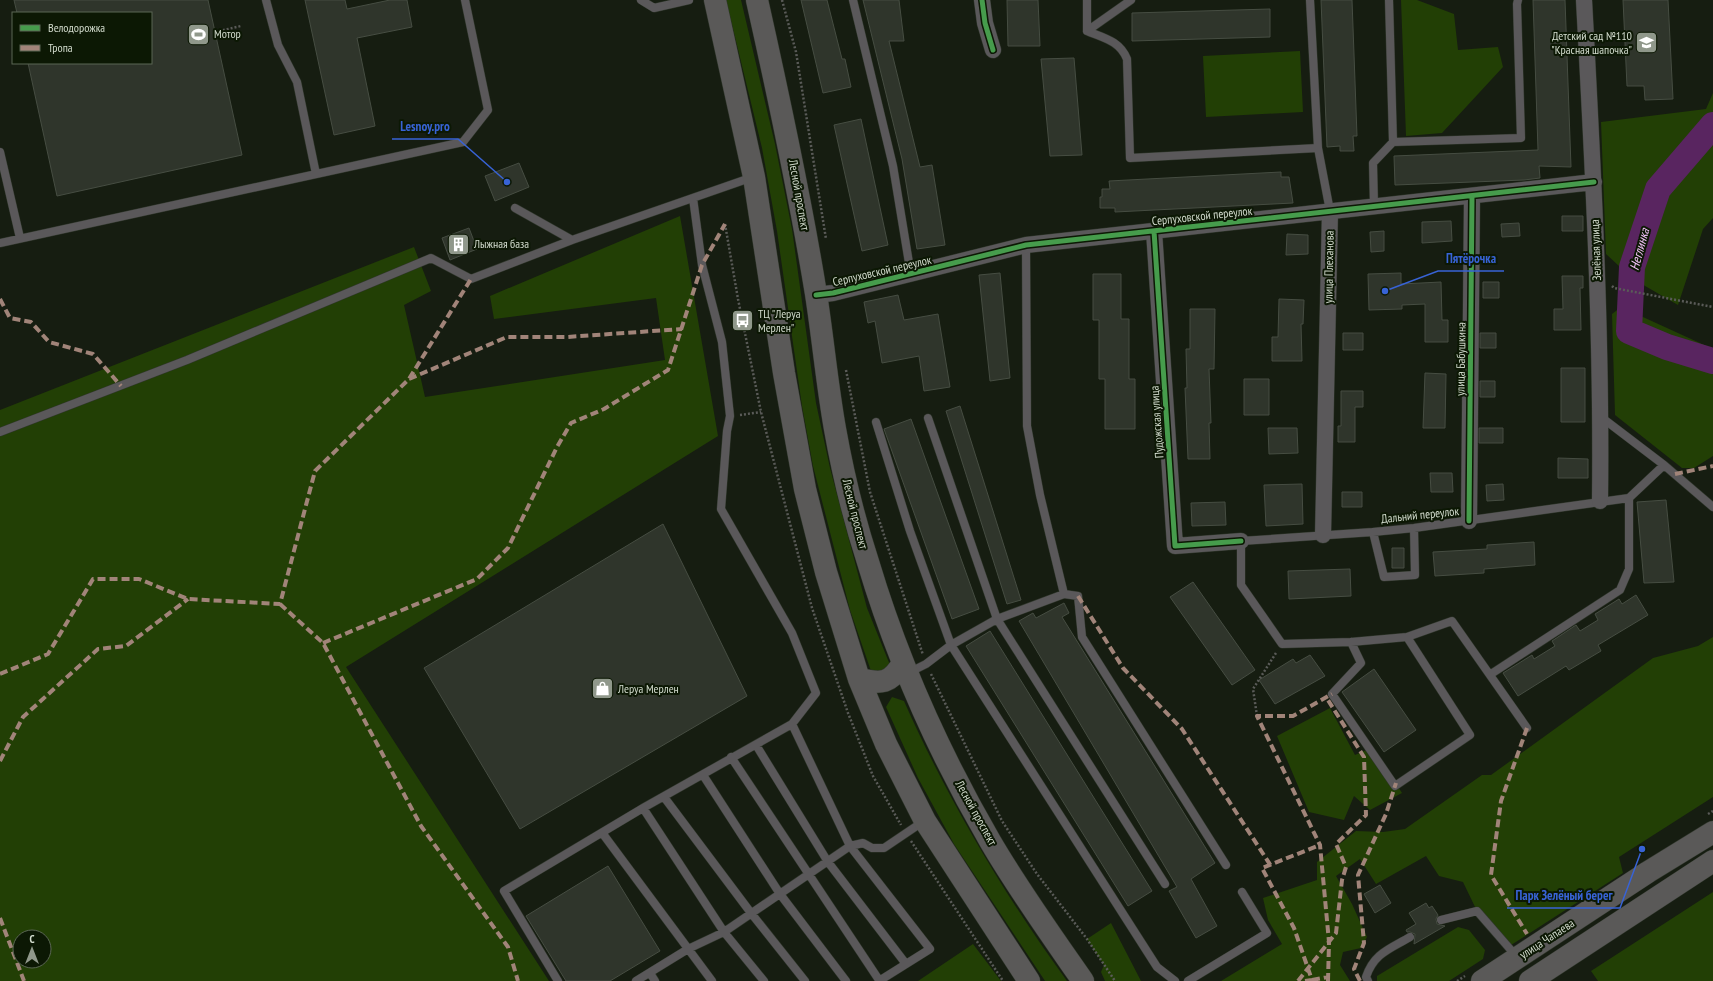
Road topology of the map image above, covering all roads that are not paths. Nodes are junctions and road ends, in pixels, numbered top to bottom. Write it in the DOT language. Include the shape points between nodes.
graph roads {
  1 [pos="266,0"];
  2 [pos="465,0"];
  3 [pos="641,0"];
  4 [pos="689,0"];
  5 [pos="715,0"];
  6 [pos="757,0"];
  7 [pos="852,0"];
  8 [pos="982,0"];
  9 [pos="1087,0"];
  10 [pos="1131,0"];
  11 [pos="1310,0"];
  12 [pos="1389,0"];
  13 [pos="1518,0"];
  14 [pos="1584,0"];
  15 [pos="1087,31"];
  16 [pos="994,50"];
  17 [pos="1393,142"];
  18 [pos="1318,148"];
  19 [pos="0,152"];
  20 [pos="316,174"];
  21 [pos="754,177"];
  22 [pos="1594,182"];
  23 [pos="1472,197"];
  24 [pos="693,198"];
  25 [pos="1374,206"];
  26 [pos="515,208"];
  27 [pos="1330,211"];
  28 [pos="1154,231"];
  29 [pos="20,238"];
  30 [pos="572,240"];
  31 [pos="0,243"];
  32 [pos="1026,245"];
  33 [pos="911,275"];
  34 [pos="816,295"];
  35 [pos="1601,417"];
  36 [pos="928,418"];
  37 [pos="876,422"];
  38 [pos="0,432"];
  39 [pos="1664,465"];
  40 [pos="1629,498"];
  41 [pos="1600,501"];
  42 [pos="1713,507"];
  43 [pos="1469,522"];
  44 [pos="1414,528"];
  45 [pos="1373,532"];
  46 [pos="1323,535"];
  47 [pos="1241,541"];
  48 [pos="1064,594"];
  49 [pos="997,619"];
  50 [pos="1407,637"];
  51 [pos="1351,642"];
  52 [pos="951,646"];
  53 [pos="1491,674"];
  54 [pos="908,676"];
  55 [pos="858,679"];
  56 [pos="873,713"];
  57 [pos="792,724"];
  58 [pos="1527,728"];
  59 [pos="756,745"];
  60 [pos="731,757"];
  61 [pos="703,776"];
  62 [pos="664,797"];
  63 [pos="643,808"];
  64 [pos="925,821"];
  65 [pos="1713,832"];
  66 [pos="603,834"];
  67 [pos="850,846"];
  68 [pos="1713,861"];
  69 [pos="828,862"];
  70 [pos="1226,865"];
  71 [pos="808,875"];
  72 [pos="1165,884"];
  73 [pos="1242,892"];
  74 [pos="780,894"];
  75 [pos="752,913"];
  76 [pos="1441,920"];
  77 [pos="724,932"];
  78 [pos="1410,937"];
  79 [pos="688,949"];
  80 [pos="1518,958"];
  81 [pos="906,964"];
  82 [pos="650,973"];
  83 [pos="558,981"];
  84 [pos="636,981"];
  85 [pos="655,981"];
  86 [pos="712,981"];
  87 [pos="764,981"];
  88 [pos="805,981"];
  89 [pos="846,981"];
  90 [pos="879,981"];
  91 [pos="1028,981"];
  92 [pos="1083,981"];
  93 [pos="1175,981"];
  94 [pos="1188,981"];
  95 [pos="1368,981"];
  96 [pos="1482,981"];
  97 [pos="1530,981"];
  1 -- 20 [label="lane" via="278,46 297,82"];
  2 -- 20 [label="lane" via="488,110 463,142"];
  3 -- 4 [label="lane" via="654,8"];
  5 -- 21 [label="main road"];
  6 -- 34 [label="main road, Лесной проспект" via="789,144"];
  7 -- 33 [label="lane" via="893,166"];
  8 -- 16 [label="street" via="985,23"];
  9 -- 15 [label="lane"];
  10 -- 15 [label="lane"];
  11 -- 18 [label="lane, улица Плеханова"];
  12 -- 17 [label="lane"];
  13 -- 17 [label="lane" via="1521,138"];
  14 -- 22 [label="street, Зелёная улица"];
  15 -- 18 [label="lane" via="1117,44 1124,51 1130,158"];
  17 -- 25 [label="lane" via="1373,163"];
  18 -- 27 [label="lane, улица Плеханова"];
  19 -- 29 [label="lane"];
  20 -- 29 [label="lane"];
  21 -- 24 [label="lane"];
  21 -- 55 [label="main road" via="784,373 805,489 826,572"];
  22 -- 23 [label="street, Серпуховской переулок"];
  22 -- 35 [label="street, Зелёная улица"];
  23 -- 25 [label="street, Серпуховской переулок"];
  23 -- 43 [label="street, улица Бабушкина"];
  24 -- 30 [label="lane"];
  24 -- 57 [label="lane" via="702,265 722,342 730,416 721,509 792,633 816,693"];
  25 -- 27 [label="street, Серпуховской переулок"];
  26 -- 30 [label="lane"];
  27 -- 28 [label="street, Серпуховской переулок"];
  27 -- 46 [label="street, улица Плеханова"];
  28 -- 32 [label="street, Серпуховской переулок"];
  28 -- 47 [label="street, Пудожская улица" via="1175,550"];
  29 -- 31 [label="lane"];
  30 -- 38 [label="lane" via="471,279 431,258 187,360"];
  32 -- 33 [label="street, Серпуховской переулок"];
  32 -- 48 [label="lane" via="1027,426 1040,495"];
  33 -- 34 [label="street, Серпуховской переулок"];
  34 -- 54 [label="main road, Лесной проспект" via="835,429 847,482 867,560"];
  35 -- 39 [label="lane"];
  35 -- 41 [label="street, Зелёная улица"];
  36 -- 49 [label="lane"];
  37 -- 52 [label="lane" via="910,531"];
  39 -- 40 [label="lane"];
  39 -- 42 [label="lane"];
  40 -- 41 [label="lane, Дальний переулок"];
  40 -- 53 [label="lane" via="1629,569 1620,590"];
  41 -- 43 [label="lane, Дальний переулок"];
  43 -- 44 [label="lane, Дальний переулок"];
  44 -- 45 [label="lane, Дальний переулок"];
  44 -- 45 [label="lane" via="1415,575 1384,577"];
  45 -- 46 [label="lane, Дальний переулок"];
  46 -- 47 [label="lane, Дальний переулок"];
  47 -- 51 [label="lane" via="1241,585 1282,644"];
  48 -- 49 [label="lane"];
  48 -- 70 [label="lane" via="1078,596 1082,637"];
  49 -- 52 [label="lane"];
  49 -- 72 [label="lane"];
  50 -- 51 [label="lane"];
  50 -- 51 [label="lane" via="1470,735 1395,786 1332,694 1362,663"];
  50 -- 53 [label="lane" via="1452,621"];
  52 -- 54 [label="lane"];
  52 -- 93 [label="lane" via="1157,967"];
  53 -- 58 [label="lane"];
  54 -- 55 [label="main road" via="895,675 885,682"];
  54 -- 56 [label="main road" via="900,690 887,692 878,700"];
  54 -- 92 [label="main road, Лесной проспект" via="990,842"];
  55 -- 56 [label="main road"];
  56 -- 64 [label="main road"];
  57 -- 59 [label="lane"];
  57 -- 67 [label="lane"];
  59 -- 60 [label="lane"];
  59 -- 69 [label="lane"];
  60 -- 61 [label="lane"];
  60 -- 71 [label="lane"];
  61 -- 62 [label="lane"];
  61 -- 74 [label="lane"];
  62 -- 63 [label="lane"];
  62 -- 75 [label="lane"];
  63 -- 66 [label="lane"];
  63 -- 77 [label="lane"];
  64 -- 67 [label="lane" via="884,848 872,848 862,843"];
  64 -- 91 [label="main road"];
  65 -- 80 [label="main road, улица Чапаева"];
  66 -- 79 [label="lane"];
  66 -- 83 [label="lane" via="504,891"];
  67 -- 69 [label="lane"];
  67 -- 81 [label="lane" via="930,949"];
  68 -- 97 [label="main road"];
  69 -- 71 [label="lane"];
  69 -- 81 [label="lane"];
  71 -- 74 [label="lane"];
  71 -- 90 [label="lane"];
  73 -- 94 [label="lane" via="1267,933"];
  74 -- 75 [label="lane"];
  74 -- 89 [label="lane"];
  75 -- 77 [label="lane"];
  75 -- 88 [label="lane"];
  76 -- 80 [label="lane" via="1477,911"];
  77 -- 79 [label="lane"];
  77 -- 87 [label="lane"];
  78 -- 95 [label="lane" via="1379,955 1370,966 1366,977"];
  79 -- 82 [label="lane"];
  79 -- 86 [label="lane"];
  80 -- 96 [label="main road, улица Чапаева"];
  81 -- 90 [label="lane"];
  82 -- 84 [label="lane"];
  82 -- 85 [label="lane"];
}
